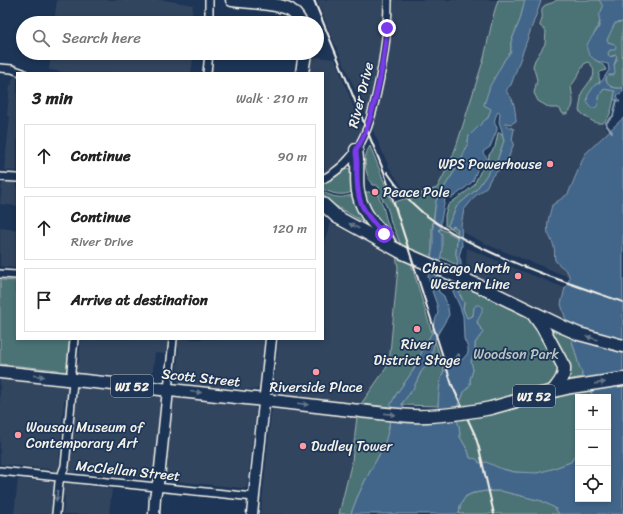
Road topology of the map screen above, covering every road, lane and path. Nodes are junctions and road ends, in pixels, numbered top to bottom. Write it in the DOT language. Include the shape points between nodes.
graph roads {
  1 [pos="209,0"];
  2 [pos="232,0"];
  3 [pos="388,0"];
  4 [pos="209,16"];
  5 [pos="296,16"];
  6 [pos="208,60"];
  7 [pos="304,60"];
  8 [pos="0,68"];
  9 [pos="20,72"];
  10 [pos="207,72"];
  11 [pos="302,72"];
  12 [pos="356,150"];
  13 [pos="0,177"];
  14 [pos="16,178"];
  15 [pos="324,178"];
  16 [pos="324,205"];
  17 [pos="324,212"];
  18 [pos="337,216"];
  19 [pos="391,246"];
  20 [pos="0,274"];
  21 [pos="16,276"];
  22 [pos="532,312"];
  23 [pos="74,340"];
  24 [pos="173,340"];
  25 [pos="271,340"];
  26 [pos="623,346"];
  27 [pos="0,372"];
  28 [pos="73,380"];
  29 [pos="623,380"];
  30 [pos="168,390"];
  31 [pos="553,391"];
  32 [pos="265,400"];
  33 [pos="0,471"];
  34 [pos="61,477"];
  35 [pos="158,487"];
  36 [pos="254,497"];
  37 [pos="56,514"];
  38 [pos="154,514"];
  39 [pos="252,514"];
  1 -- 4 [label="street"];
  2 -- 5 [label="main road" via="284,7"];
  3 -- 12 [label="street, River Drive" via="380,81 367,130"];
  6 -- 10 [label="street"];
  7 -- 11 [label="main road"];
  8 -- 9 [label="street"];
  12 -- 15 [label="street, River Drive" via="340,168"];
  12 -- 19 [label="main road" via="357,186 361,202 367,215"];
  13 -- 14 [label="street"];
  16 -- 18 [label="main road"];
  17 -- 18 [label="street"];
  19 -- 18 [label="main road, one-way"];
  19 -- 22 [label="main road"];
  20 -- 21 [label="street"];
  26 -- 22 [label="main road, one-way" via="579,334"];
  22 -- 31 [label="main road" via="564,367 562,378"];
  23 -- 28 [label="street" via="71,371"];
  24 -- 30 [label="street"];
  25 -- 32 [label="street"];
  27 -- 28 [label="main road, Scott Street / WI 52, one-way"];
  28 -- 30 [label="main road, Scott Street / WI 52"];
  28 -- 34 [label="street" via="66,466"];
  31 -- 29 [label="main road, WI 52, one-way"];
  30 -- 32 [label="main road, Scott Street / WI 52, one-way"];
  30 -- 35 [label="street"];
  32 -- 31 [label="main road, Scott Street / WI 52, one-way, bridge" via="396,415 428,416 492,408"];
  32 -- 36 [label="street"];
  33 -- 34 [label="street, McClellan Street"];
  34 -- 35 [label="street, McClellan Street"];
  34 -- 37 [label="street, one-way"];
  35 -- 36 [label="street, McClellan Street"];
  35 -- 38 [label="street"];
  36 -- 39 [label="street"];
}
